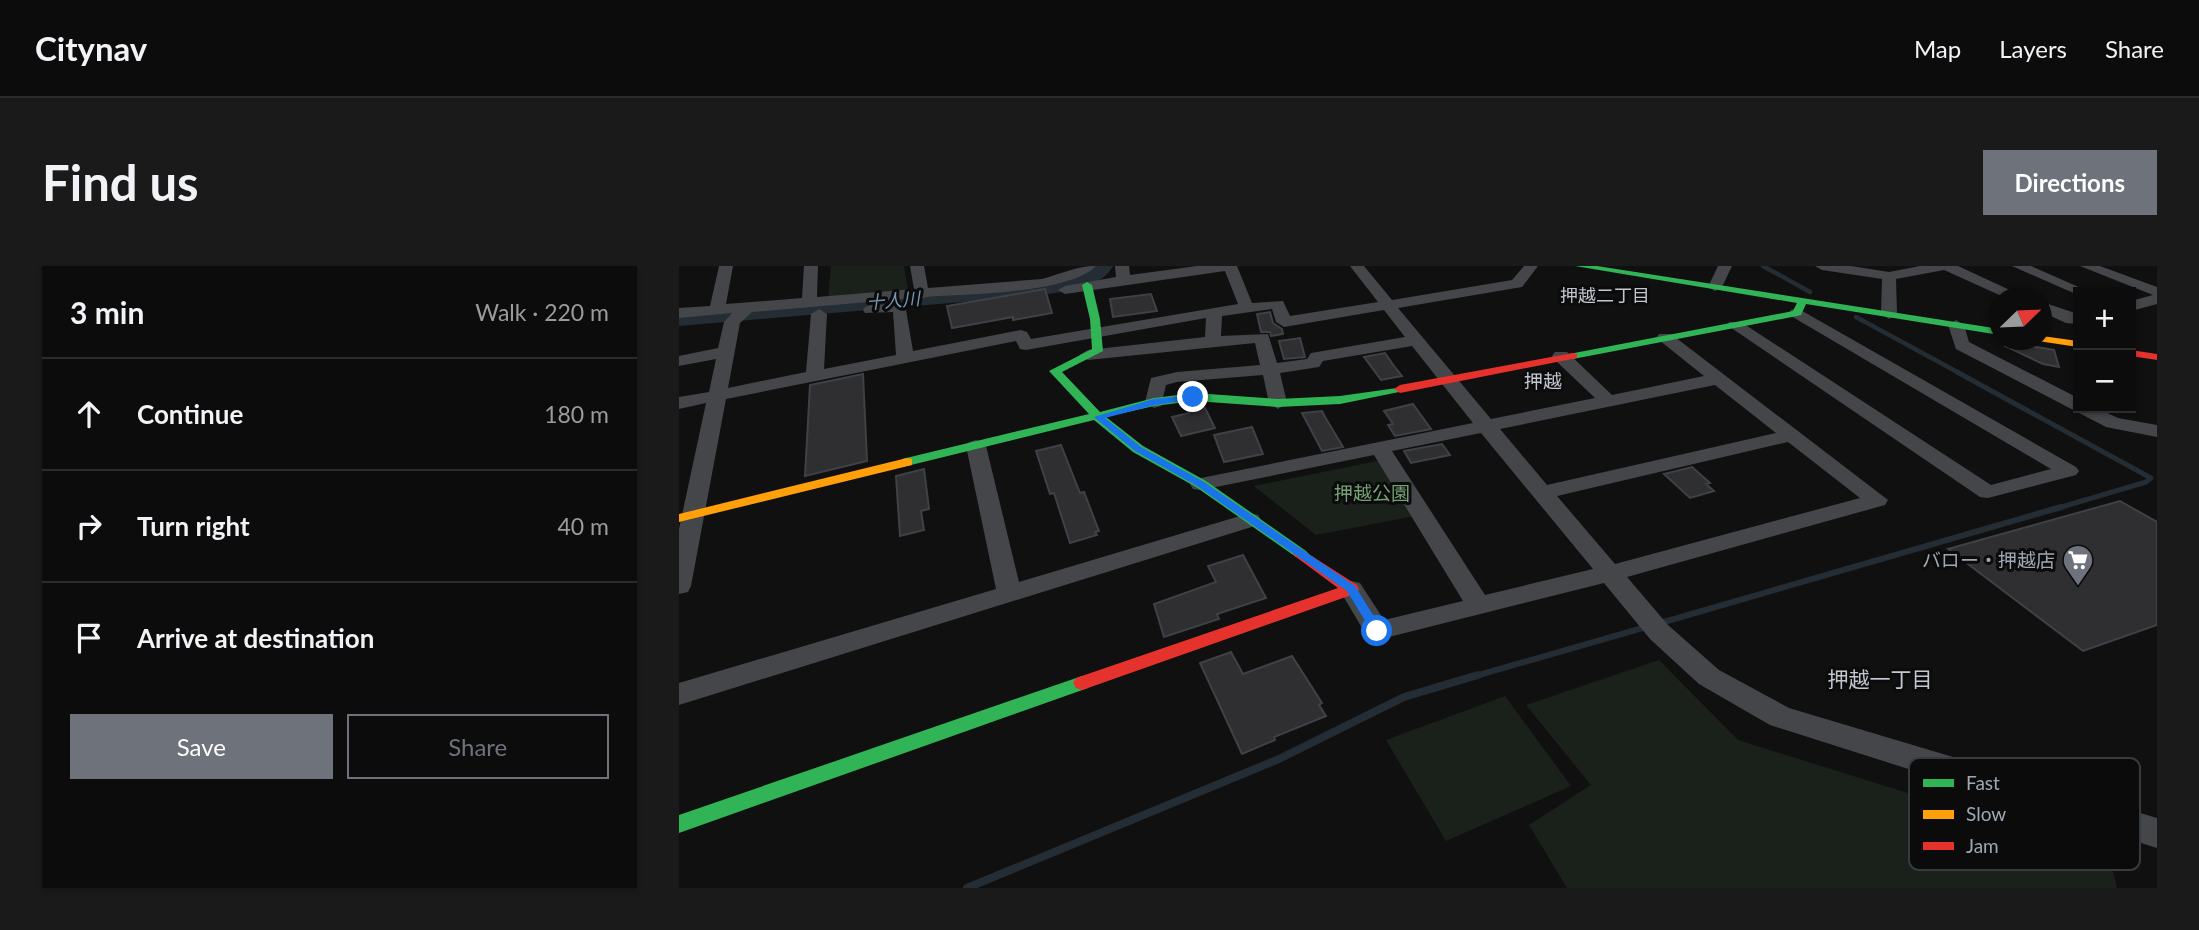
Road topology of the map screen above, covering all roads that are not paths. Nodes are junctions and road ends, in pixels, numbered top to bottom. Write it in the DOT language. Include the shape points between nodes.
graph roads {
  1 [pos="726,266"];
  2 [pos="811,266"];
  3 [pos="1089,266"];
  4 [pos="1222,266"];
  5 [pos="1357,266"];
  6 [pos="1531,266"];
  7 [pos="1580,266"];
  8 [pos="1725,266"];
  9 [pos="1822,266"];
  10 [pos="1868,266"];
  11 [pos="1945,266"];
  12 [pos="2019,266"];
  13 [pos="2087,266"];
  14 [pos="922,267"];
  15 [pos="1122,273"];
  16 [pos="1889,276"];
  17 [pos="1087,285"];
  18 [pos="1715,287"];
  19 [pos="1994,287"];
  20 [pos="2073,288"];
  21 [pos="1013,290"];
  22 [pos="2157,292"];
  23 [pos="2157,299"];
  24 [pos="911,300"];
  25 [pos="1389,304"];
  26 [pos="2136,305"];
  27 [pos="1247,306"];
  28 [pos="1800,307"];
  29 [pos="814,309"];
  30 [pos="2052,311"];
  31 [pos="1214,312"];
  32 [pos="679,313"];
  33 [pos="736,313"];
  34 [pos="1889,314"];
  35 [pos="2073,320"];
  36 [pos="1735,325"];
  37 [pos="1956,325"];
  38 [pos="679,326"];
  39 [pos="1989,330"];
  40 [pos="1096,331"];
  41 [pos="1665,337"];
  42 [pos="1415,340"];
  43 [pos="1213,341"];
  44 [pos="2052,341"];
  45 [pos="2073,344"];
  46 [pos="1166,348"];
  47 [pos="725,352"];
  48 [pos="2136,354"];
  49 [pos="1088,355"];
  50 [pos="1561,356"];
  51 [pos="2157,357"];
  52 [pos="905,358"];
  53 [pos="679,360"];
  54 [pos="1270,369"];
  55 [pos="815,375"];
  56 [pos="1177,377"];
  57 [pos="1446,378"];
  58 [pos="1718,379"];
  59 [pos="719,395"];
  60 [pos="1154,402"];
  61 [pos="1609,402"];
  62 [pos="2073,402"];
  63 [pos="679,403"];
  64 [pos="1278,403"];
  65 [pos="2093,413"];
  66 [pos="1098,417"];
  67 [pos="1487,427"];
  68 [pos="2157,431"];
  69 [pos="1791,435"];
  70 [pos="976,446"];
  71 [pos="1380,448"];
  72 [pos="1201,484"];
  73 [pos="1544,492"];
  74 [pos="687,516"];
  75 [pos="1249,520"];
  76 [pos="1611,572"];
  77 [pos="679,586"];
  78 [pos="1351,589"];
  79 [pos="1009,593"];
  80 [pos="1479,606"];
  81 [pos="679,694"];
  82 [pos="1913,758"];
  83 [pos="679,824"];
  84 [pos="2140,828"];
  85 [pos="2157,833"];
  1 -- 33 [label="street"];
  2 -- 29 [label="street"];
  3 -- 21 [label="street" via="1065,278"];
  4 -- 15 [label="street"];
  4 -- 27 [label="street"];
  5 -- 25 [label="street"];
  6 -- 25 [label="street" via="1517,284"];
  7 -- 18 [label="street"];
  8 -- 18 [label="street"];
  9 -- 16 [label="street"];
  10 -- 16 [label="street"];
  11 -- 16 [label="street"];
  11 -- 19 [label="street"];
  12 -- 20 [label="street"];
  13 -- 22 [label="street"];
  14 -- 24 [label="street"];
  15 -- 17 [label="street"];
  16 -- 34 [label="street"];
  17 -- 21 [label="street" via="1009,299"];
  17 -- 40 [label="street"];
  18 -- 28 [label="street"];
  21 -- 24 [label="street"];
  23 -- 26 [label="street"];
  24 -- 29 [label="street"];
  24 -- 29 [label="street"];
  24 -- 52 [label="street"];
  25 -- 27 [label="street" via="1284,322 1278,304"];
  25 -- 42 [label="street"];
  27 -- 31 [label="street"];
  28 -- 34 [label="street"];
  28 -- 36 [label="street"];
  28 -- 36 [label="street" via="2069,471 1988,492"];
  29 -- 33 [label="street"];
  29 -- 55 [label="street"];
  30 -- 35 [label="street"];
  31 -- 40 [label="street"];
  31 -- 43 [label="street"];
  32 -- 33 [label="street"];
  33 -- 38 [label="street"];
  33 -- 47 [label="street"];
  34 -- 37 [label="street"];
  36 -- 41 [label="street"];
  37 -- 39 [label="street"];
  37 -- 62 [label="street" via="1962,345"];
  40 -- 49 [label="street" via="1098,351"];
  40 -- 52 [label="street" via="1026,345 1021,335"];
  41 -- 50 [label="street"];
  41 -- 58 [label="street"];
  42 -- 54 [label="street"];
  42 -- 57 [label="street"];
  43 -- 46 [label="street"];
  43 -- 54 [label="street" via="1262,338"];
  44 -- 45 [label="street"];
  46 -- 49 [label="street"];
  46 -- 56 [label="street"];
  47 -- 53 [label="street"];
  47 -- 59 [label="street"];
  48 -- 51 [label="street"];
  49 -- 66 [label="street" via="1055,371"];
  50 -- 57 [label="street"];
  50 -- 61 [label="street"];
  52 -- 55 [label="street"];
  54 -- 56 [label="street"];
  54 -- 64 [label="street"];
  55 -- 59 [label="street"];
  56 -- 60 [label="street" via="1157,382"];
  57 -- 64 [label="street" via="1341,400"];
  57 -- 67 [label="street"];
  58 -- 61 [label="street"];
  58 -- 69 [label="street"];
  59 -- 63 [label="street"];
  59 -- 74 [label="street"];
  60 -- 64 [label="street" via="1193,397"];
  60 -- 66 [label="street"];
  61 -- 67 [label="street"];
  65 -- 68 [label="street" via="2113,423"];
  66 -- 70 [label="street"];
  66 -- 72 [label="street" via="1138,449"];
  67 -- 71 [label="street"];
  67 -- 73 [label="street"];
  69 -- 73 [label="street"];
  69 -- 76 [label="street" via="1877,500"];
  70 -- 74 [label="street"];
  70 -- 79 [label="street"];
  71 -- 72 [label="street"];
  71 -- 80 [label="street"];
  72 -- 75 [label="street"];
  73 -- 76 [label="street"];
  74 -- 77 [label="street"];
  75 -- 78 [label="street"];
  75 -- 79 [label="street"];
  76 -- 80 [label="street"];
  76 -- 82 [label="street" via="1653,625 1709,677 1780,717"];
  78 -- 80 [label="street" via="1377,631"];
  78 -- 83 [label="street"];
  79 -- 81 [label="street"];
  84 -- 85 [label="street"];
}
